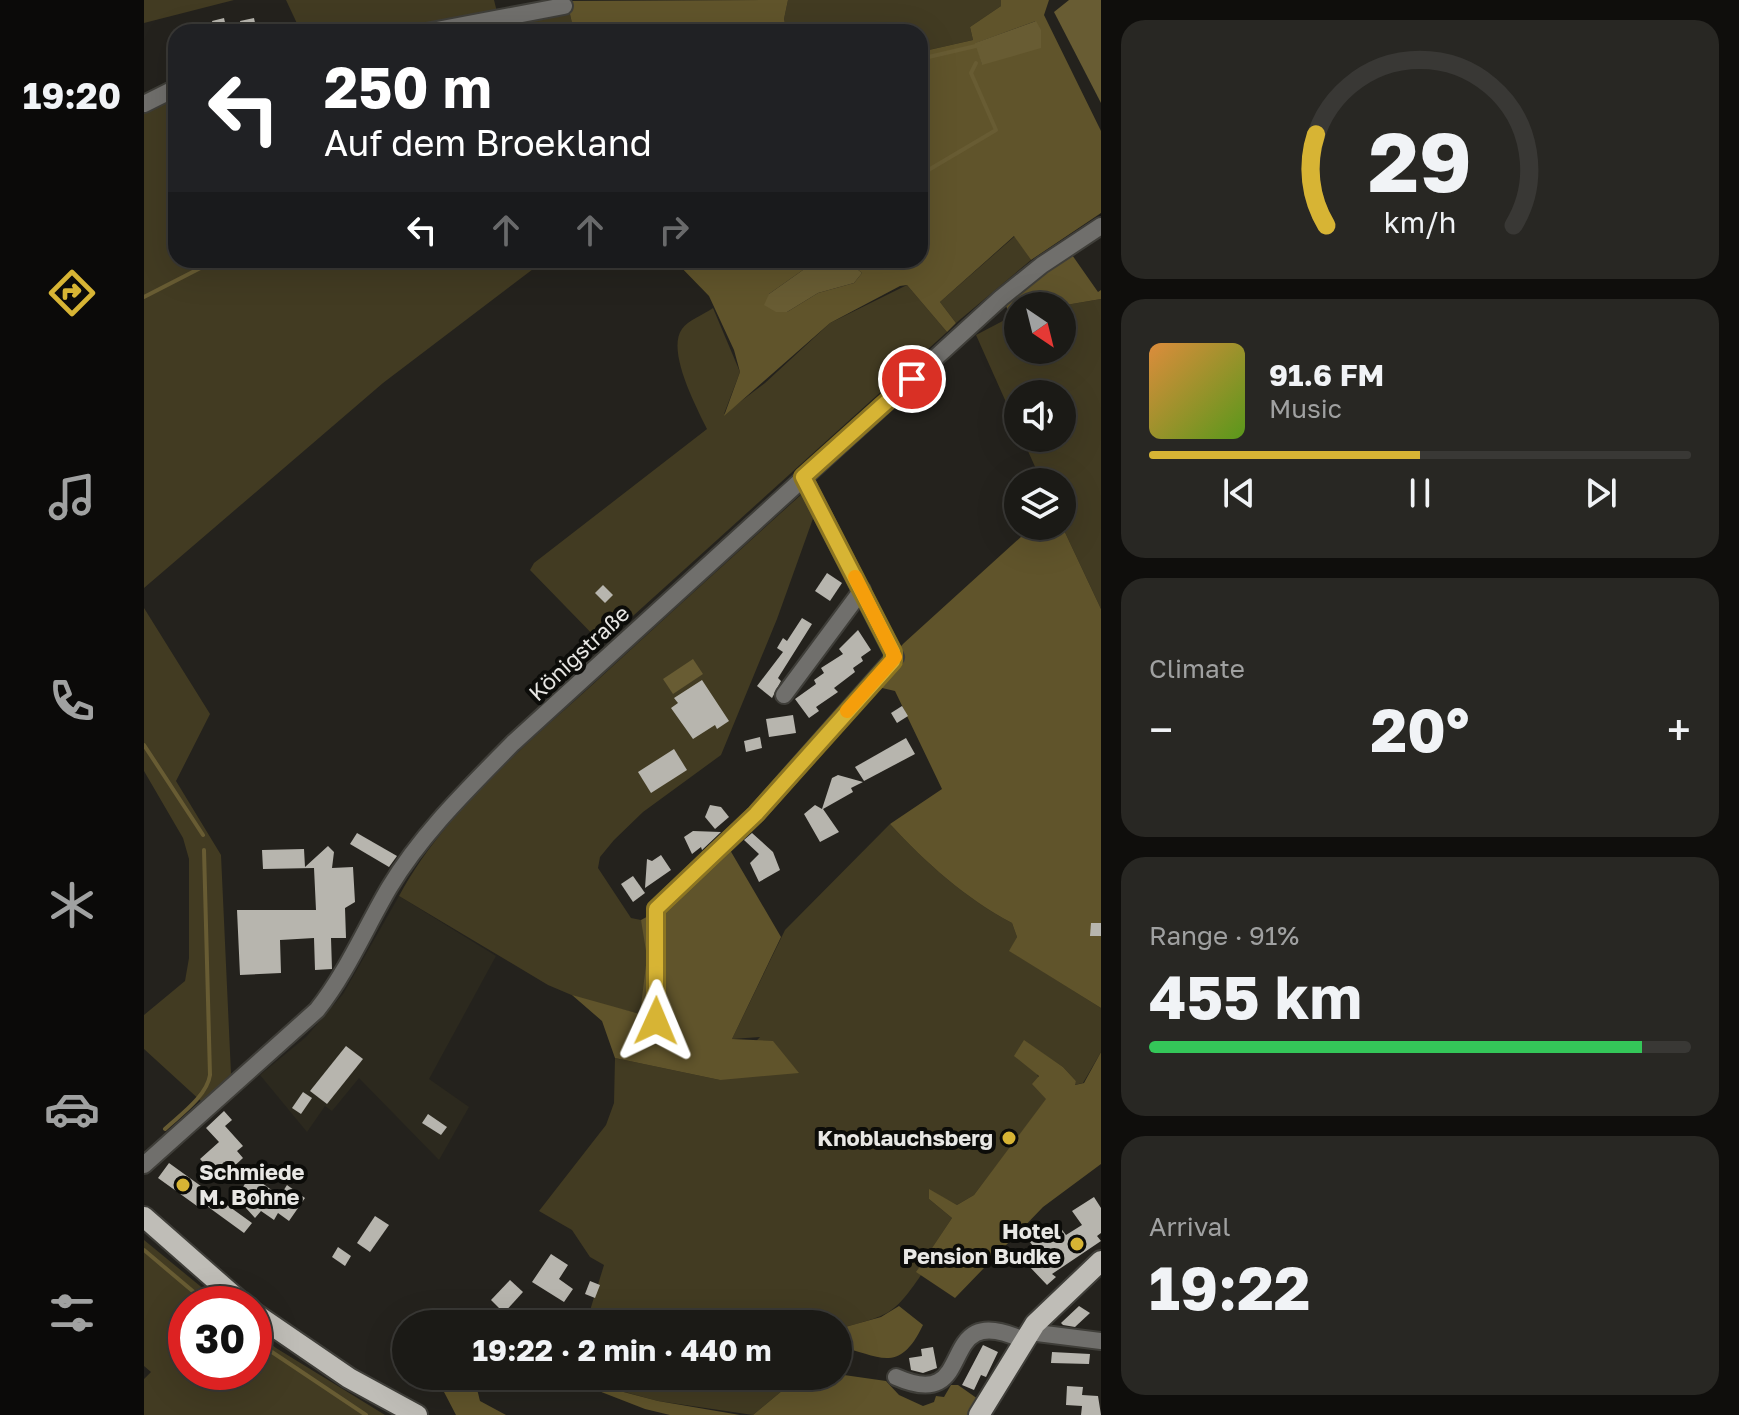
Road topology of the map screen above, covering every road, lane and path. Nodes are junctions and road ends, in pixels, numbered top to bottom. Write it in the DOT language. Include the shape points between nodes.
graph roads {
  1 [pos="564,6"];
  2 [pos="468,24"];
  3 [pos="168,92"];
  4 [pos="144,104"];
  5 [pos="1101,226"];
  6 [pos="803,477"];
  7 [pos="862,590"];
  8 [pos="784,695"];
  9 [pos="656,1021"];
  10 [pos="144,1165"];
  11 [pos="144,1217"];
  12 [pos="1101,1261"];
  13 [pos="223,1286"];
  14 [pos="272,1325"];
  15 [pos="1026,1336"];
  16 [pos="1101,1341"];
  17 [pos="896,1377"];
  18 [pos="417,1415"];
  19 [pos="979,1415"];
  1 -- 2 [label="street"];
  3 -- 4 [label="street"];
  5 -- 6 [label="street, Königstraße" via="1001,298"];
  6 -- 7 [label="street"];
  6 -- 10 [label="street, Königstraße" via="462,795 390,886 317,1010"];
  7 -- 8 [label="street"];
  7 -- 9 [label="street" via="893,661 756,814 656,909"];
  11 -- 13 [label="main road"];
  12 -- 15 [label="main road"];
  14 -- 18 [label="main road" via="349,1378"];
  15 -- 16 [label="street"];
  15 -- 17 [label="street" via="1001,1330 976,1335 946,1380 934,1388 920,1389"];
  15 -- 19 [label="main road"];
}
